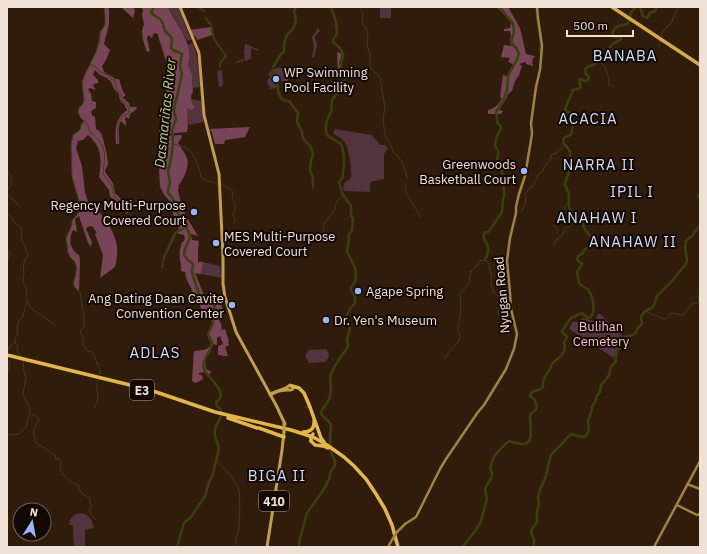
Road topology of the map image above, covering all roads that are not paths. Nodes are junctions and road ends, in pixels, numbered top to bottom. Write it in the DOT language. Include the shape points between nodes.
graph roads {
  1 [pos="180,7"];
  2 [pos="537,7"];
  3 [pos="614,7"];
  4 [pos="700,64"];
  5 [pos="7,356"];
  6 [pos="290,388"];
  7 [pos="271,394"];
  8 [pos="223,415"];
  9 [pos="314,419"];
  10 [pos="291,430"];
  11 [pos="284,437"];
  12 [pos="327,446"];
  13 [pos="700,461"];
  14 [pos="687,484"];
  15 [pos="700,489"];
  16 [pos="677,505"];
  17 [pos="700,514"];
  18 [pos="655,546"];
  19 [pos="266,547"];
  20 [pos="388,547"];
  21 [pos="398,547"];
  1 -- 7 [label="main road, 410" via="200,65 202,111 220,176 225,296 235,330"];
  2 -- 20 [label="main road, Nyugan Road, bridge" via="542,46 540,70 525,176 507,261 511,309 517,334 514,349 484,405 440,469 416,517 397,532"];
  3 -- 4 [label="highway"];
  5 -- 8 [label="highway, E3" via="125,385"];
  6 -- 7 [label="main road"];
  6 -- 9 [label="highway" via="301,392"];
  6 -- 12 [label="highway" via="300,389 304,393 321,438"];
  7 -- 11 [label="main road, 410, bridge" via="282,416"];
  8 -- 10 [label="highway, E3"];
  8 -- 11 [label="highway"];
  8 -- 12 [label="highway, E3" via="304,435"];
  9 -- 10 [label="highway" via="314,427 310,431"];
  9 -- 12 [label="highway, bridge" via="316,427 311,441 315,445"];
  10 -- 12 [label="highway, E3" via="309,435"];
  11 -- 19 [label="main road, 410"];
  12 -- 21 [label="highway, E3" via="348,462 375,495 388,519"];
  13 -- 14 [label="main road"];
  14 -- 15 [label="main road"];
  14 -- 16 [label="main road"];
  16 -- 17 [label="main road" via="697,515"];
  16 -- 18 [label="main road"];
}
